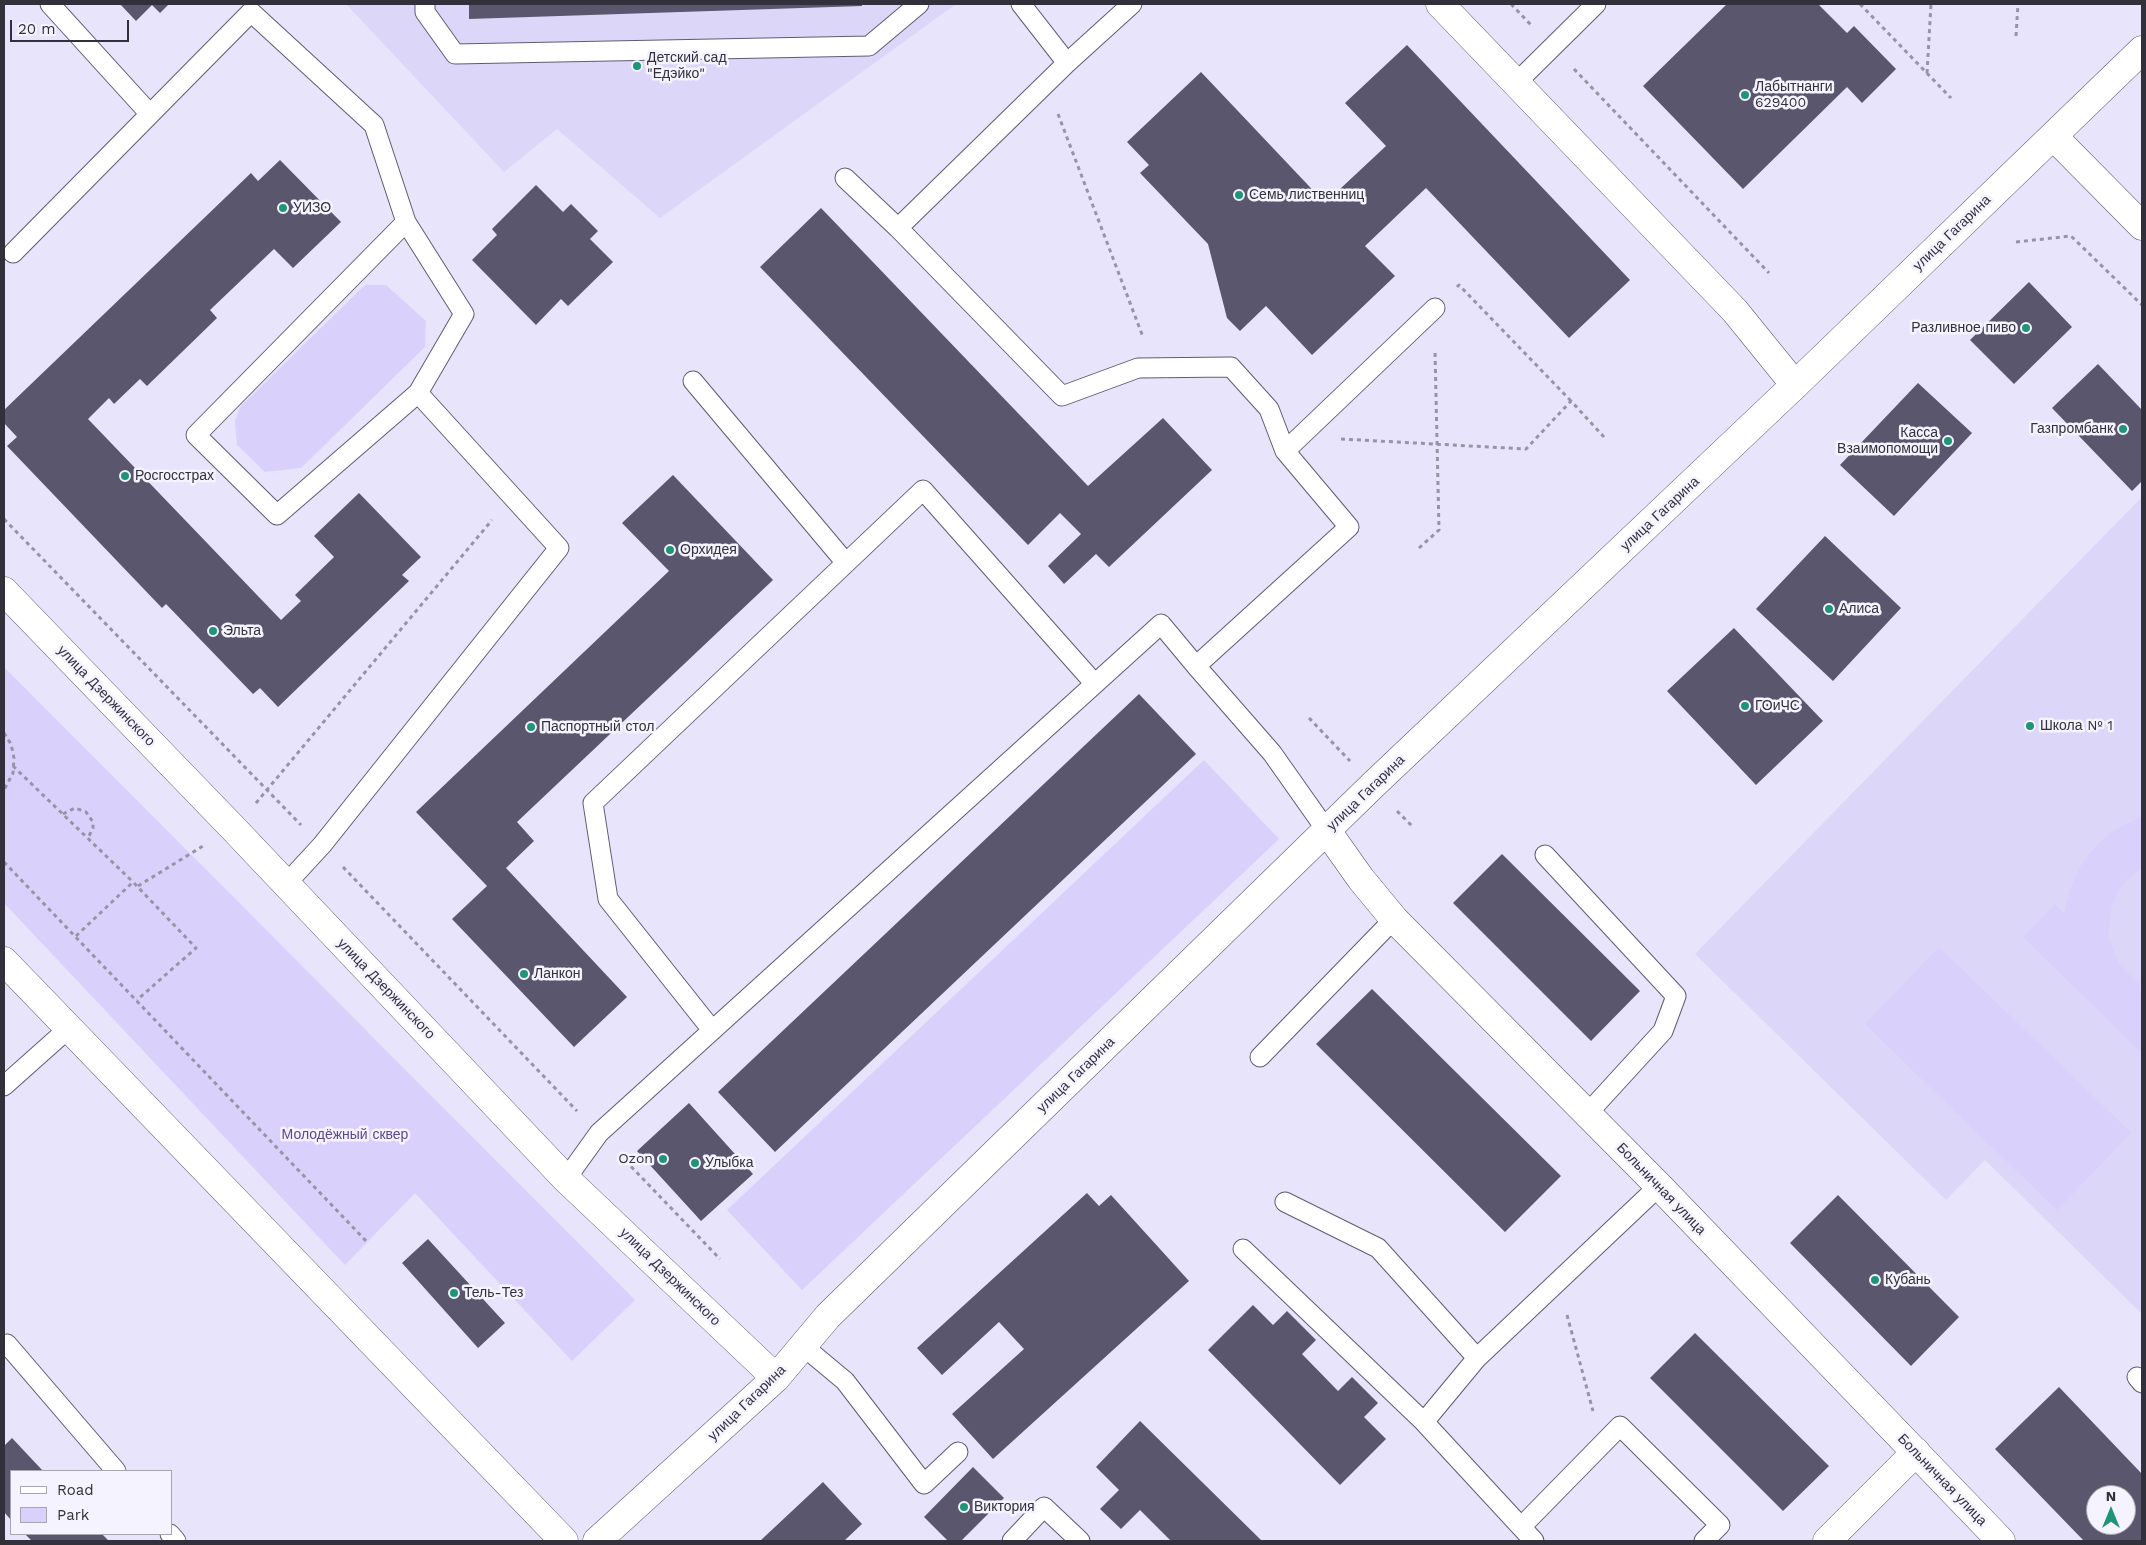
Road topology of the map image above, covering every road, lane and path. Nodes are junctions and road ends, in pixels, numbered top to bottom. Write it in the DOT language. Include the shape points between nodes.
graph roads {
  1 [pos="50,4"];
  2 [pos="425,4"];
  3 [pos="919,4"];
  4 [pos="1022,4"];
  5 [pos="1132,4"];
  6 [pos="1440,4"];
  7 [pos="1511,4"];
  8 [pos="1596,4"];
  9 [pos="1860,4"];
  10 [pos="1931,4"];
  11 [pos="2018,4"];
  12 [pos="2016,36"];
  13 [pos="1552,46"];
  14 [pos="2142,50"];
  15 [pos="1067,63"];
  16 [pos="1927,74"];
  17 [pos="1047,83"];
  18 [pos="1516,83"];
  19 [pos="1951,98"];
  20 [pos="149,113"];
  21 [pos="2053,136"];
  22 [pos="845,178"];
  23 [pos="406,222"];
  24 [pos="2142,226"];
  25 [pos="898,228"];
  26 [pos="2016,242"];
  27 [pos="7,252"];
  28 [pos="1769,273"];
  29 [pos="2142,305"];
  30 [pos="1435,308"];
  31 [pos="1155,368"];
  32 [pos="693,381"];
  33 [pos="1795,385"];
  34 [pos="418,393"];
  35 [pos="1571,401"];
  36 [pos="1300,437"];
  37 [pos="1604,437"];
  38 [pos="1436,445"];
  39 [pos="1285,451"];
  40 [pos="512,496"];
  41 [pos="4,519"];
  42 [pos="1420,548"];
  43 [pos="846,563"];
  44 [pos="4,591"];
  45 [pos="1196,666"];
  46 [pos="1094,684"];
  47 [pos="4,733"];
  48 [pos="13,766"];
  49 [pos="4,790"];
  50 [pos="267,791"];
  51 [pos="63,814"];
  52 [pos="1326,832"];
  53 [pos="88,838"];
  54 [pos="322,845"];
  55 [pos="204,846"];
  56 [pos="1545,855"];
  57 [pos="4,862"];
  58 [pos="133,882"];
  59 [pos="286,884"];
  60 [pos="138,886"];
  61 [pos="1394,919"];
  62 [pos="76,936"];
  63 [pos="4,961"];
  64 [pos="137,1000"];
  65 [pos="69,1028"];
  66 [pos="712,1030"];
  67 [pos="1260,1057"];
  68 [pos="4,1086"];
  69 [pos="1587,1114"];
  70 [pos="599,1133"];
  71 [pos="566,1179"];
  72 [pos="1658,1186"];
  73 [pos="1285,1202"];
  74 [pos="367,1242"];
  75 [pos="1243,1249"];
  76 [pos="720,1259"];
  77 [pos="1558,1281"];
  78 [pos="5,1343"];
  79 [pos="803,1346"];
  80 [pos="1477,1358"];
  81 [pos="776,1378"];
  82 [pos="1424,1422"];
  83 [pos="1602,1444"];
  84 [pos="958,1452"];
  85 [pos="1916,1452"];
  86 [pos="115,1470"];
  87 [pos="1521,1527"];
  88 [pos="564,1541"];
  89 [pos="596,1541"];
  90 [pos="1012,1541"];
  91 [pos="1080,1541"];
  92 [pos="1534,1541"];
  93 [pos="1704,1541"];
  94 [pos="1827,1541"];
  95 [pos="2001,1541"];
  1 -- 20 [label="lane"];
  2 -- 3 [label="lane" via="425,12 455,54 869,46"];
  4 -- 15 [label="lane"];
  5 -- 15 [label="lane"];
  6 -- 18 [label="street"];
  7 -- 13 [label="path"];
  8 -- 13 [label="lane"];
  9 -- 16 [label="path"];
  10 -- 16 [label="path"];
  11 -- 12 [label="path"];
  13 -- 18 [label="lane"];
  13 -- 28 [label="path"];
  14 -- 21 [label="street, улица Гагарина"];
  15 -- 17 [label="lane"];
  16 -- 19 [label="path"];
  17 -- 25 [label="lane"];
  17 -- 31 [label="path"];
  18 -- 33 [label="street" via="1735,311"];
  20 -- 23 [label="lane" via="251,12 374,125"];
  20 -- 27 [label="lane"];
  21 -- 24 [label="street"];
  21 -- 33 [label="street, улица Гагарина"];
  22 -- 25 [label="lane"];
  23 -- 34 [label="lane" via="464,314"];
  23 -- 34 [label="lane" via="196,435 277,515"];
  25 -- 31 [label="lane" via="1062,396 1138,368"];
  26 -- 29 [label="path" via="2071,236"];
  30 -- 35 [label="path" via="1459,285"];
  30 -- 36 [label="lane"];
  30 -- 38 [label="path"];
  31 -- 39 [label="lane" via="1231,368 1269,409"];
  32 -- 43 [label="lane"];
  33 -- 52 [label="street, улица Гагарина"];
  34 -- 40 [label="lane"];
  35 -- 37 [label="path"];
  35 -- 38 [label="path" via="1526,449"];
  36 -- 38 [label="path"];
  36 -- 39 [label="lane"];
  38 -- 42 [label="path" via="1439,530"];
  39 -- 45 [label="lane" via="1349,526"];
  40 -- 50 [label="path"];
  40 -- 54 [label="lane" via="559,548"];
  41 -- 50 [label="path"];
  43 -- 46 [label="lane" via="923,490"];
  43 -- 66 [label="lane" via="593,803 608,900"];
  44 -- 59 [label="street, улица Дзержинского"];
  45 -- 46 [label="lane" via="1161,624"];
  45 -- 52 [label="lane" via="1272,753"];
  46 -- 66 [label="lane"];
  47 -- 48 [label="path" via="14,758"];
  48 -- 49 [label="path"];
  48 -- 51 [label="path"];
  50 -- 54 [label="path"];
  51 -- 53 [label="path"];
  51 -- 53 [label="path" via="76,808 86,812 93,828"];
  52 -- 61 [label="street, Больничная улица"];
  52 -- 79 [label="street, улица Гагарина" via="828,1316"];
  53 -- 58 [label="path"];
  54 -- 59 [label="lane"];
  54 -- 70 [label="path"];
  55 -- 60 [label="path"];
  56 -- 69 [label="lane" via="1676,996 1663,1031"];
  57 -- 62 [label="path"];
  58 -- 60 [label="path"];
  58 -- 62 [label="path"];
  59 -- 71 [label="street, улица Дзержинского"];
  60 -- 64 [label="path" via="196,948"];
  61 -- 67 [label="lane"];
  61 -- 69 [label="street, Больничная улица"];
  62 -- 64 [label="path"];
  63 -- 65 [label="street"];
  64 -- 74 [label="path"];
  65 -- 68 [label="lane"];
  65 -- 88 [label="street"];
  66 -- 70 [label="lane"];
  69 -- 72 [label="street, Больничная улица"];
  70 -- 71 [label="lane"];
  70 -- 76 [label="path"];
  71 -- 81 [label="street, улица Дзержинского"];
  72 -- 77 [label="lane"];
  72 -- 85 [label="street, Больничная улица"];
  73 -- 80 [label="lane" via="1378,1248"];
  75 -- 82 [label="lane"];
  77 -- 80 [label="lane"];
  77 -- 83 [label="path"];
  78 -- 86 [label="lane"];
  79 -- 81 [label="street, улица Гагарина"];
  79 -- 84 [label="lane" via="845,1381 924,1484"];
  80 -- 82 [label="lane"];
  81 -- 89 [label="street, улица Гагарина"];
  82 -- 87 [label="lane"];
  83 -- 87 [label="lane"];
  83 -- 93 [label="lane" via="1620,1426 1720,1525"];
  85 -- 94 [label="street"];
  85 -- 95 [label="street, Больничная улица"];
  87 -- 92 [label="lane"];
  90 -- 91 [label="lane" via="1044,1508"];
}
